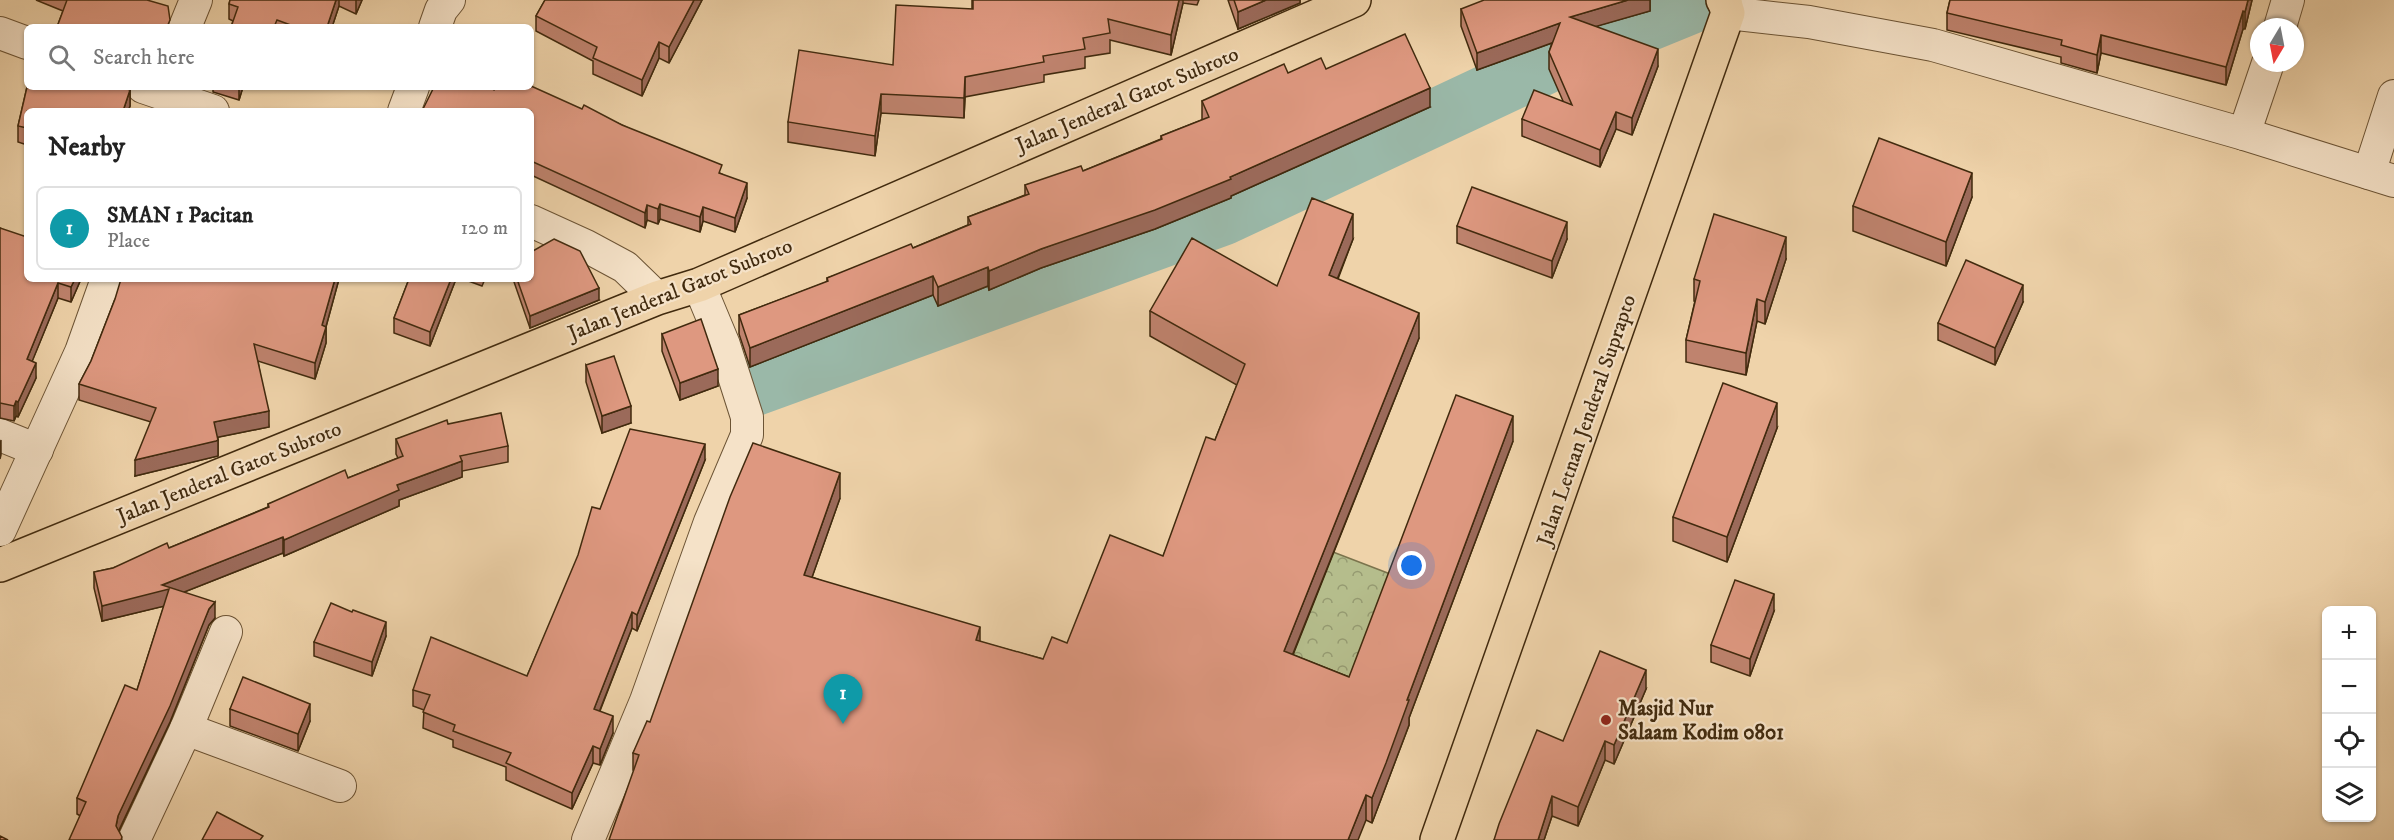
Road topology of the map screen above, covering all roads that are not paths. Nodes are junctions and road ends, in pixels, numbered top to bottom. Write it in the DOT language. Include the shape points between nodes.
graph roads {
  1 [pos="196,0"];
  2 [pos="449,0"];
  3 [pos="1353,0"];
  4 [pos="2288,0"];
  5 [pos="1725,3"];
  6 [pos="1315,10"];
  7 [pos="2283,18"];
  8 [pos="186,24"];
  9 [pos="436,24"];
  10 [pos="0,33"];
  11 [pos="24,42"];
  12 [pos="2265,72"];
  13 [pos="412,90"];
  14 [pos="153,94"];
  15 [pos="2394,96"];
  16 [pos="202,108"];
  17 [pos="405,108"];
  18 [pos="2244,134"];
  19 [pos="2381,177"];
  20 [pos="534,222"];
  21 [pos="105,282"];
  22 [pos="699,285"];
  23 [pos="657,298"];
  24 [pos="0,435"];
  25 [pos="38,450"];
  26 [pos="0,530"];
  27 [pos="0,565"];
  28 [pos="226,632"];
  29 [pos="186,729"];
  30 [pos="340,786"];
  31 [pos="134,840"];
  32 [pos="588,840"];
  33 [pos="1437,840"];
  1 -- 8 [label="street"];
  2 -- 9 [label="street"];
  3 -- 6 [label="main road, Jalan Jenderal Gatot Subroto"];
  4 -- 7 [label="street"];
  5 -- 18 [label="street" via="1933,45"];
  5 -- 33 [label="main road, Jalan Letnan Jenderal Suprapto"];
  6 -- 22 [label="main road, Jalan Jenderal Gatot Subroto"];
  10 -- 11 [label="street"];
  12 -- 18 [label="street"];
  13 -- 17 [label="street"];
  14 -- 16 [label="street"];
  15 -- 19 [label="street"];
  18 -- 19 [label="street"];
  20 -- 23 [label="street" via="625,267"];
  21 -- 25 [label="street" via="81,352"];
  22 -- 23 [label="main road, Jalan Jenderal Gatot Subroto"];
  22 -- 32 [label="street" via="724,345 747,417 747,435 710,522 646,701"];
  23 -- 27 [label="main road, Jalan Jenderal Gatot Subroto"];
  24 -- 25 [label="street"];
  25 -- 26 [label="street"];
  28 -- 29 [label="street"];
  29 -- 30 [label="street"];
  29 -- 31 [label="street"];
}
